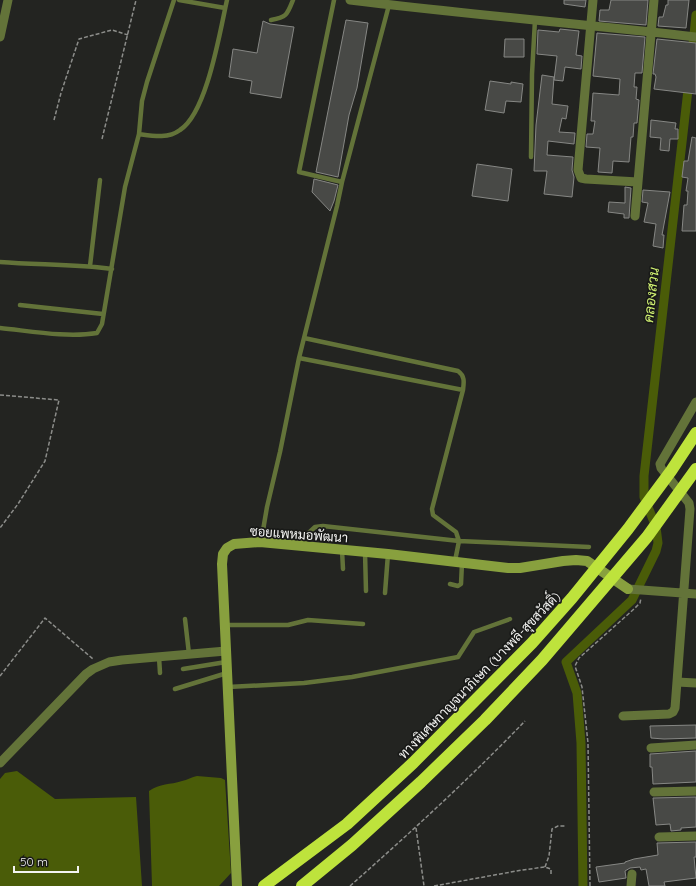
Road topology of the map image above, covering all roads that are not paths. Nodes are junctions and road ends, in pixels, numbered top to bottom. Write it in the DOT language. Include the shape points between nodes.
graph roads {
  1 [pos="8,0"];
  2 [pos="174,0"];
  3 [pos="179,0"];
  4 [pos="227,0"];
  5 [pos="293,0"];
  6 [pos="334,0"];
  7 [pos="350,0"];
  8 [pos="593,0"];
  9 [pos="654,0"];
  10 [pos="378,2"];
  11 [pos="410,4"];
  12 [pos="389,5"];
  13 [pos="225,8"];
  14 [pos="271,20"];
  15 [pos="535,20"];
  16 [pos="591,25"];
  17 [pos="650,32"];
  18 [pos="0,37"];
  19 [pos="696,37"];
  20 [pos="139,134"];
  21 [pos="531,157"];
  22 [pos="100,180"];
  23 [pos="342,182"];
  24 [pos="638,182"];
  25 [pos="636,216"];
  26 [pos="0,262"];
  27 [pos="90,266"];
  28 [pos="112,269"];
  29 [pos="20,305"];
  30 [pos="103,314"];
  31 [pos="0,328"];
  32 [pos="304,338"];
  33 [pos="299,358"];
  34 [pos="463,390"];
  35 [pos="696,402"];
  36 [pos="696,433"];
  37 [pos="696,468"];
  38 [pos="459,541"];
  39 [pos="260,542"];
  40 [pos="296,546"];
  41 [pos="589,547"];
  42 [pos="342,550"];
  43 [pos="365,552"];
  44 [pos="388,554"];
  45 [pos="459,562"];
  46 [pos="343,569"];
  47 [pos="450,584"];
  48 [pos="628,589"];
  49 [pos="366,591"];
  50 [pos="384,593"];
  51 [pos="684,593"];
  52 [pos="696,594"];
  53 [pos="185,618"];
  54 [pos="510,619"];
  55 [pos="363,624"];
  56 [pos="225,625"];
  57 [pos="226,651"];
  58 [pos="189,654"];
  59 [pos="159,657"];
  60 [pos="227,662"];
  61 [pos="183,669"];
  62 [pos="160,673"];
  63 [pos="227,673"];
  64 [pos="677,682"];
  65 [pos="696,683"];
  66 [pos="228,687"];
  67 [pos="175,689"];
  68 [pos="623,716"];
  69 [pos="696,745"];
  70 [pos="651,748"];
  71 [pos="0,763"];
  72 [pos="696,791"];
  73 [pos="654,792"];
  74 [pos="696,836"];
  75 [pos="659,837"];
  76 [pos="632,874"];
  77 [pos="237,886"];
  78 [pos="264,886"];
  79 [pos="302,886"];
  80 [pos="631,886"];
  1 -- 18 [label="street"];
  2 -- 20 [label="lane" via="142,100"];
  3 -- 13 [label="lane"];
  4 -- 13 [label="lane"];
  5 -- 14 [label="lane" via="285,16"];
  6 -- 23 [label="lane" via="299,172"];
  7 -- 10 [label="street"];
  8 -- 16 [label="street"];
  9 -- 17 [label="street"];
  10 -- 12 [label="street"];
  11 -- 12 [label="street"];
  11 -- 15 [label="street"];
  12 -- 23 [label="lane"];
  13 -- 20 [label="lane" via="207,85 192,118 180,131 170,135"];
  15 -- 16 [label="street"];
  15 -- 21 [label="lane"];
  16 -- 17 [label="street"];
  16 -- 24 [label="street" via="578,174 586,179"];
  17 -- 19 [label="street"];
  17 -- 24 [label="street"];
  20 -- 28 [label="lane" via="125,187"];
  22 -- 27 [label="lane"];
  23 -- 32 [label="lane"];
  24 -- 25 [label="street"];
  26 -- 27 [label="lane"];
  27 -- 28 [label="lane"];
  28 -- 30 [label="lane"];
  29 -- 30 [label="lane"];
  30 -- 31 [label="lane" via="102,324 97,333 89,335"];
  32 -- 33 [label="lane"];
  32 -- 34 [label="lane" via="458,370 464,379"];
  33 -- 34 [label="lane"];
  33 -- 39 [label="lane"];
  34 -- 38 [label="lane" via="432,509 433,516 456,532"];
  35 -- 51 [label="street" via="660,464 689,503"];
  36 -- 78 [label="highway, ทางพิเศษกาญจนาภิเษก (บางพลี-สุขสวัสดิ์), bridge" via="628,529 532,643 413,763 347,824"];
  37 -- 79 [label="highway, bridge" via="647,537 542,660 421,782 352,845"];
  38 -- 40 [label="lane" via="323,526 315,527"];
  38 -- 41 [label="lane"];
  38 -- 45 [label="lane"];
  39 -- 40 [label="street, ซอยแพหมอพัฒนา"];
  39 -- 56 [label="street, ซอยแพหมอพัฒนา" via="234,544 223,554"];
  40 -- 42 [label="street, ซอยแพหมอพัฒนา"];
  42 -- 43 [label="street, ซอยแพหมอพัฒนา"];
  42 -- 46 [label="lane"];
  43 -- 44 [label="street, ซอยแพหมอพัฒนา"];
  43 -- 49 [label="lane"];
  44 -- 45 [label="street, ซอยแพหมอพัฒนา"];
  44 -- 50 [label="lane"];
  45 -- 47 [label="lane" via="461,584"];
  45 -- 48 [label="street, ซอยแพหมอพัฒนา" via="520,568 563,561 587,561"];
  48 -- 51 [label="street"];
  51 -- 52 [label="street"];
  51 -- 64 [label="street"];
  53 -- 58 [label="lane"];
  54 -- 66 [label="lane" via="474,632 458,657 352,677 304,683"];
  55 -- 56 [label="lane" via="308,620 288,625"];
  56 -- 57 [label="street, ซอยแพหมอพัฒนา"];
  57 -- 58 [label="street"];
  57 -- 60 [label="street, ซอยแพหมอพัฒนา"];
  58 -- 59 [label="street"];
  59 -- 62 [label="lane"];
  59 -- 71 [label="street" via="109,662 86,674"];
  60 -- 61 [label="lane"];
  60 -- 63 [label="street, ซอยแพหมอพัฒนา"];
  60 -- 66 [label="lane"];
  63 -- 66 [label="street, ซอยแพหมอพัฒนา"];
  63 -- 67 [label="lane"];
  64 -- 65 [label="street"];
  64 -- 68 [label="street" via="673,712"];
  66 -- 77 [label="street, ซอยแพหมอพัฒนา"];
  69 -- 70 [label="street"];
  72 -- 73 [label="street"];
  74 -- 75 [label="street"];
  76 -- 80 [label="street"];
}
